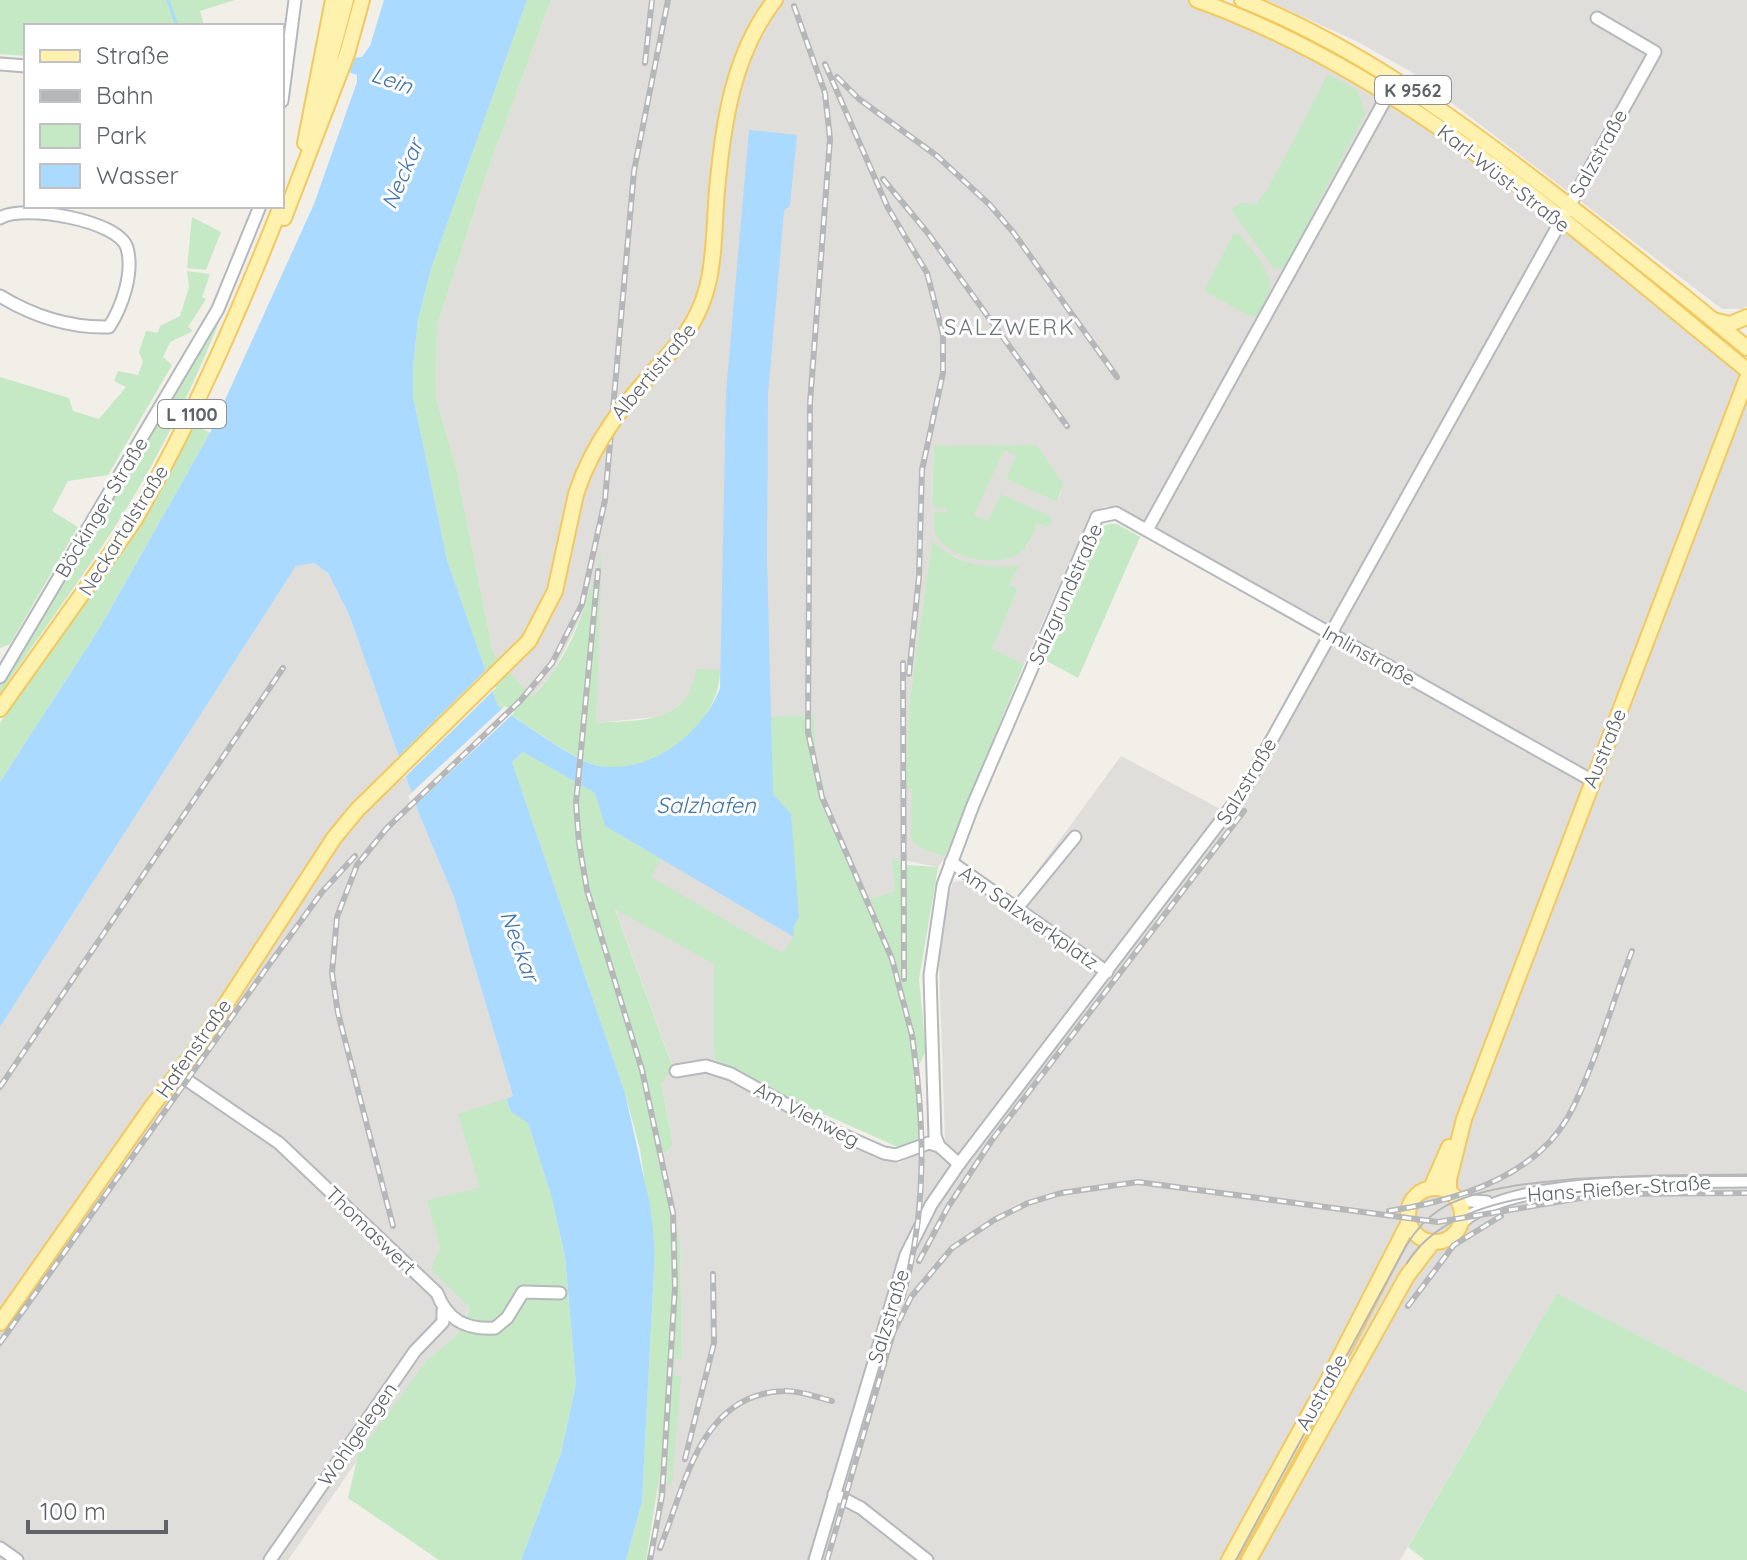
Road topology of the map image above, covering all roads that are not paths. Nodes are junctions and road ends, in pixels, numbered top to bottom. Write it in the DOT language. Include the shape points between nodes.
graph roads {
  1 [pos="295,0"];
  2 [pos="333,0"];
  3 [pos="346,0"];
  4 [pos="362,0"];
  5 [pos="775,0"];
  6 [pos="1197,0"];
  7 [pos="1242,0"];
  8 [pos="1597,18"];
  9 [pos="0,64"];
  10 [pos="24,66"];
  11 [pos="1396,79"];
  12 [pos="284,80"];
  13 [pos="1389,93"];
  14 [pos="305,143"];
  15 [pos="284,196"];
  16 [pos="1569,206"];
  17 [pos="259,208"];
  18 [pos="280,208"];
  19 [pos="0,218"];
  20 [pos="1560,221"];
  21 [pos="260,260"];
  22 [pos="0,296"];
  23 [pos="1747,317"];
  24 [pos="1713,320"];
  25 [pos="1747,348"];
  26 [pos="1747,370"];
  27 [pos="1747,378"];
  28 [pos="1747,408"];
  29 [pos="1730,425"];
  30 [pos="1147,530"];
  31 [pos="1331,633"];
  32 [pos="494,676"];
  33 [pos="0,677"];
  34 [pos="0,709"];
  35 [pos="1591,780"];
  36 [pos="1075,837"];
  37 [pos="951,862"];
  38 [pos="1017,908"];
  39 [pos="1107,972"];
  40 [pos="676,1071"];
  41 [pos="178,1074"];
  42 [pos="1464,1119"];
  43 [pos="939,1146"];
  44 [pos="959,1164"];
  45 [pos="1747,1181"];
  46 [pos="1431,1188"];
  47 [pos="1454,1196"];
  48 [pos="1491,1203"];
  49 [pos="1409,1222"];
  50 [pos="1461,1223"];
  51 [pos="1433,1242"];
  52 [pos="560,1293"];
  53 [pos="443,1311"];
  54 [pos="0,1323"];
  55 [pos="834,1494"];
  56 [pos="270,1560"];
  57 [pos="815,1560"];
  58 [pos="927,1560"];
  59 [pos="1229,1560"];
  60 [pos="1249,1560"];
  1 -- 12 [label="street"];
  2 -- 14 [label="main road"];
  3 -- 14 [label="main road, Neckartalstraße / L 1100"];
  4 -- 21 [label="main road" via="298,183"];
  5 -- 32 [label="main road, Albertistraße, bridge" via="748,42 731,95 703,309 610,422 591,453 550,605 529,641"];
  6 -- 13 [label="main road, Karl-Wüst-Straße / K 9562" via="1300,43"];
  7 -- 11 [label="main road, Karl-Wüst-Straße / K 9562"];
  8 -- 16 [label="street, Salzstraße" via="1655,52"];
  9 -- 10 [label="street"];
  11 -- 13 [label="street"];
  11 -- 16 [label="main road, Karl-Wüst-Straße / K 9562"];
  13 -- 20 [label="main road, Karl-Wüst-Straße / K 9562"];
  13 -- 30 [label="street"];
  14 -- 15 [label="main road, Neckartalstraße / L 1100"];
  16 -- 20 [label="street, Salzstraße"];
  16 -- 24 [label="main road, Karl-Wüst-Straße / K 9562"];
  17 -- 33 [label="street, Böckinger Straße" via="218,309"];
  18 -- 21 [label="main road, Neckartalstraße / L 1100"];
  19 -- 22 [label="street" via="28,212 87,222 120,238 127,249 123,298 109,327 75,325"];
  20 -- 26 [label="main road, Karl-Wüst-Straße / K 9562"];
  20 -- 31 [label="street, Salzstraße"];
  21 -- 34 [label="main road, Neckartalstraße / L 1100" via="188,423 134,521"];
  23 -- 24 [label="main road" via="1730,324"];
  24 -- 25 [label="main road, Karl-Wüst-Straße / K 9562"];
  27 -- 29 [label="main road, Austraße"];
  28 -- 29 [label="main road"];
  29 -- 35 [label="main road, Austraße"];
  30 -- 31 [label="street, Imlinstraße"];
  30 -- 37 [label="street, Salzgrundstraße" via="1106,512 1091,526"];
  31 -- 35 [label="street, Imlinstraße"];
  31 -- 39 [label="street, Salzstraße" via="1242,793"];
  32 -- 41 [label="main road, Hafenstraße" via="334,838"];
  35 -- 42 [label="main road, Austraße"];
  36 -- 38 [label="street"];
  37 -- 38 [label="street, Am Salzwerkplatz"];
  37 -- 43 [label="street, Salzgrundstraße" via="930,975"];
  38 -- 39 [label="street, Am Salzwerkplatz"];
  39 -- 44 [label="street, Salzstraße"];
  40 -- 43 [label="street, Am Viehweg" via="706,1066 731,1074 884,1153 896,1155 929,1143"];
  41 -- 53 [label="street, Thomaswert" via="279,1143 437,1293"];
  41 -- 54 [label="main road, Hafenstraße"];
  42 -- 46 [label="main road, Austraße"];
  42 -- 47 [label="main road, Austraße"];
  43 -- 44 [label="street"];
  44 -- 55 [label="street, Salzstraße" via="906,1255"];
  45 -- 48 [label="street, Hans-Rießer-Straße" via="1591,1187"];
  46 -- 47 [label="main road"];
  46 -- 49 [label="main road, Austraße" via="1413,1199"];
  47 -- 48 [label="street, Hans-Rießer-Straße"];
  47 -- 50 [label="main road, Austraße"];
  48 -- 50 [label="street, Hans-Rießer-Straße"];
  49 -- 51 [label="main road" via="1414,1233"];
  49 -- 59 [label="main road, Austraße"];
  50 -- 51 [label="main road, Austraße" via="1452,1237"];
  51 -- 60 [label="main road, Austraße" via="1407,1276"];
  52 -- 53 [label="street" via="523,1292 495,1328 466,1326"];
  53 -- 56 [label="street, Wohlgelegen" via="443,1322 415,1351"];
  55 -- 57 [label="street, Salzstraße"];
  55 -- 58 [label="street" via="861,1508"];
}
